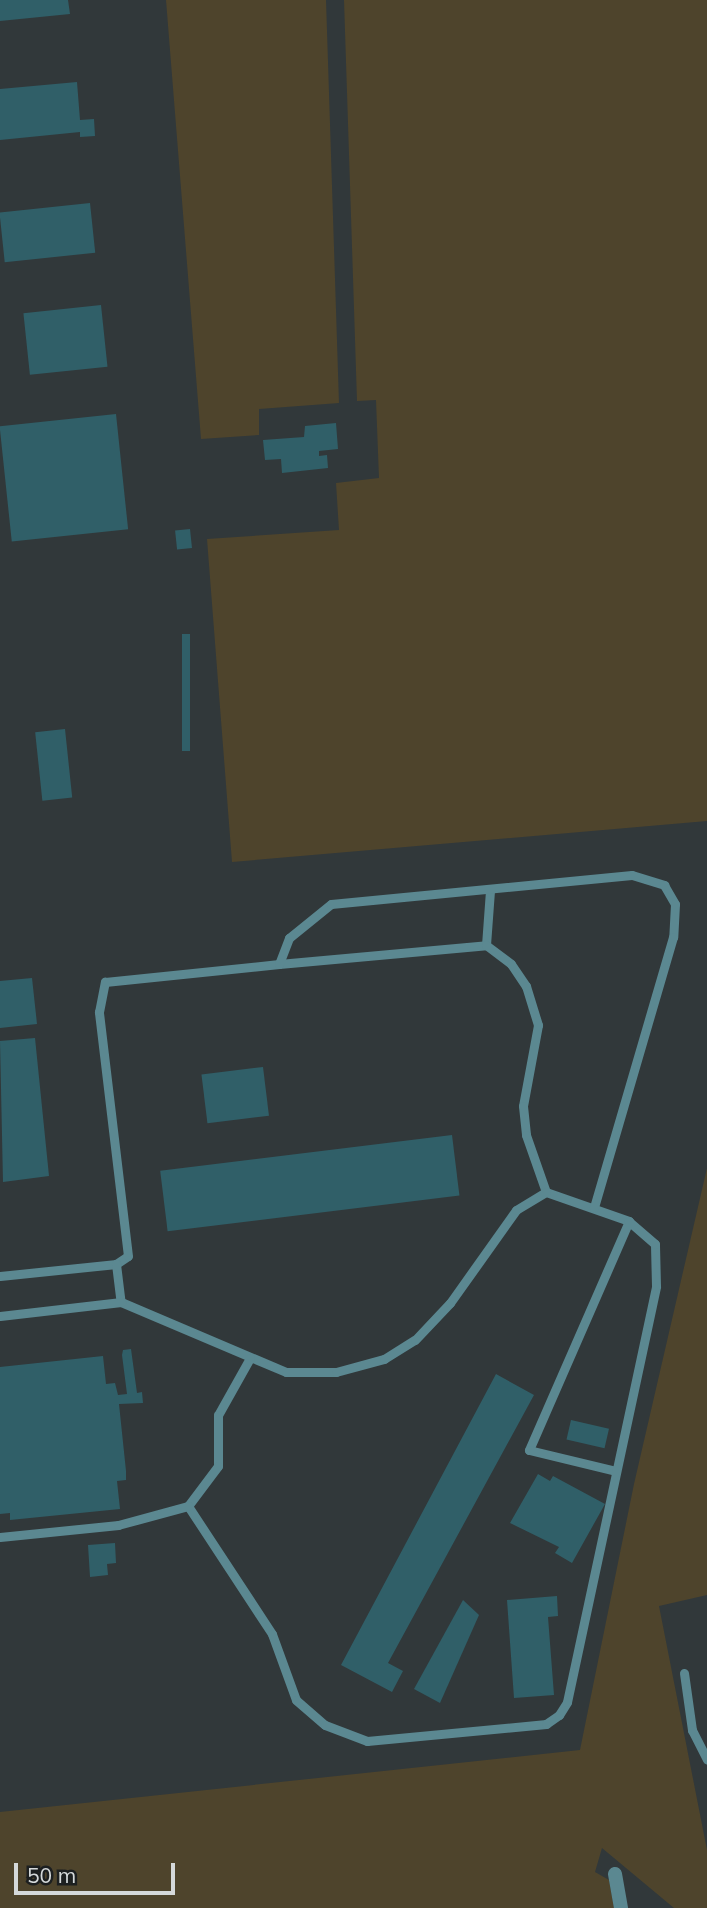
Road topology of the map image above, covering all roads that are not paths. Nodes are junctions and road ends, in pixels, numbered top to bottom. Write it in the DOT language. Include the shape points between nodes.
graph roads {
  1 [pos="490,891"];
  2 [pos="486,945"];
  3 [pos="279,964"];
  4 [pos="546,1192"];
  5 [pos="594,1208"];
  6 [pos="629,1221"];
  7 [pos="116,1264"];
  8 [pos="0,1276"];
  9 [pos="121,1303"];
  10 [pos="0,1316"];
  11 [pos="250,1358"];
  12 [pos="616,1471"];
  13 [pos="188,1506"];
  14 [pos="0,1537"];
  15 [pos="684,1673"];
  16 [pos="707,1759"];
  17 [pos="615,1874"];
  18 [pos="621,1908"];
  1 -- 2 [label="lane"];
  1 -- 3 [label="lane" via="331,904 289,938"];
  1 -- 5 [label="lane" via="632,875 664,885 676,904 673,937"];
  2 -- 3 [label="lane"];
  2 -- 4 [label="lane" via="511,964 534,1004 536,1043 523,1106 526,1135"];
  3 -- 7 [label="lane" via="105,982 99,1012 128,1256"];
  4 -- 5 [label="lane"];
  4 -- 11 [label="lane" via="516,1210 450,1303 415,1340 384,1359 336,1372 286,1372"];
  5 -- 6 [label="lane"];
  6 -- 12 [label="lane" via="656,1244 657,1273"];
  6 -- 12 [label="lane" via="529,1450"];
  7 -- 8 [label="lane"];
  7 -- 9 [label="lane"];
  9 -- 10 [label="lane"];
  9 -- 11 [label="lane"];
  11 -- 13 [label="lane" via="218,1415 218,1466"];
  12 -- 13 [label="lane" via="567,1702 559,1715 531,1728 390,1742 349,1737 306,1711 289,1684 271,1634"];
  13 -- 14 [label="lane" via="118,1525"];
  15 -- 16 [label="lane" via="692,1730"];
  17 -- 18 [label="street"];
}
